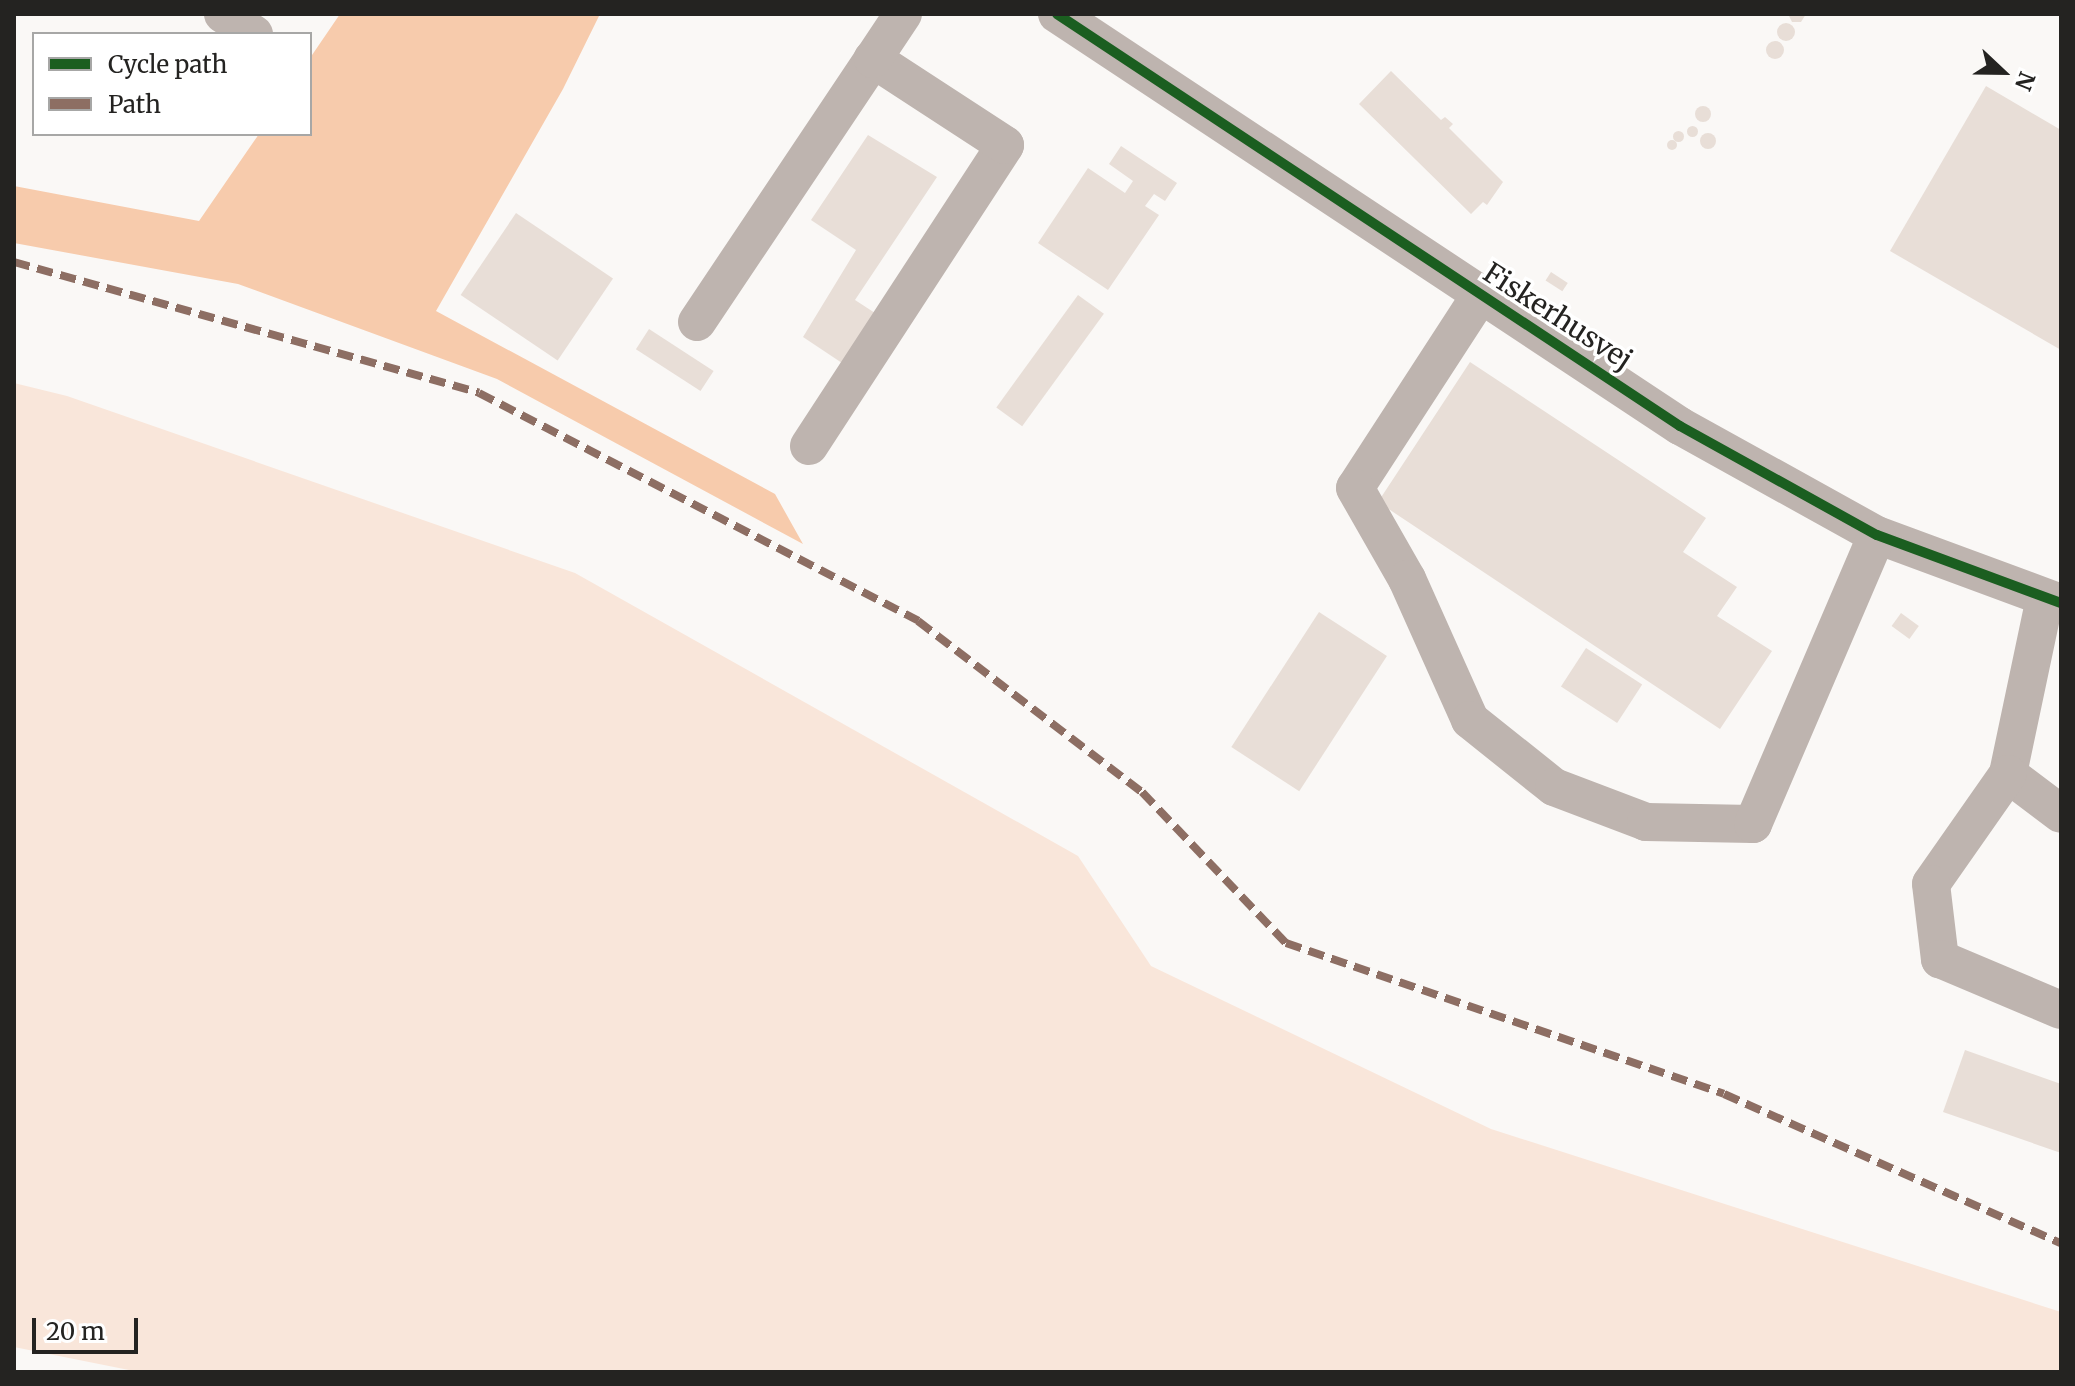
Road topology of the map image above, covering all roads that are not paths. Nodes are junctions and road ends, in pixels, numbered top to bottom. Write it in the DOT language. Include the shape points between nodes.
graph roads {
  1 [pos="223,14"];
  2 [pos="272,14"];
  3 [pos="903,14"];
  4 [pos="1057,14"];
  5 [pos="253,32"];
  6 [pos="258,32"];
  7 [pos="873,59"];
  8 [pos="1481,294"];
  9 [pos="697,322"];
  10 [pos="809,446"];
  11 [pos="1877,535"];
  12 [pos="2053,601"];
  13 [pos="2046,669"];
  14 [pos="2008,774"];
  15 [pos="2061,814"];
  16 [pos="2061,1010"];
  1 -- 5 [label="street"];
  2 -- 6 [label="street"];
  3 -- 7 [label="street"];
  4 -- 8 [label="street, Fiskerhusvej"];
  7 -- 9 [label="street"];
  7 -- 10 [label="street" via="1005,145"];
  8 -- 11 [label="street, Fiskerhusvej" via="1680,426"];
  8 -- 11 [label="street" via="1355,488 1407,579 1470,720 1554,787 1646,822 1753,824"];
  11 -- 12 [label="street, Fiskerhusvej"];
  12 -- 13 [label="street"];
  13 -- 14 [label="street"];
  14 -- 15 [label="street"];
  14 -- 16 [label="street" via="1931,884 1940,959"];
}
